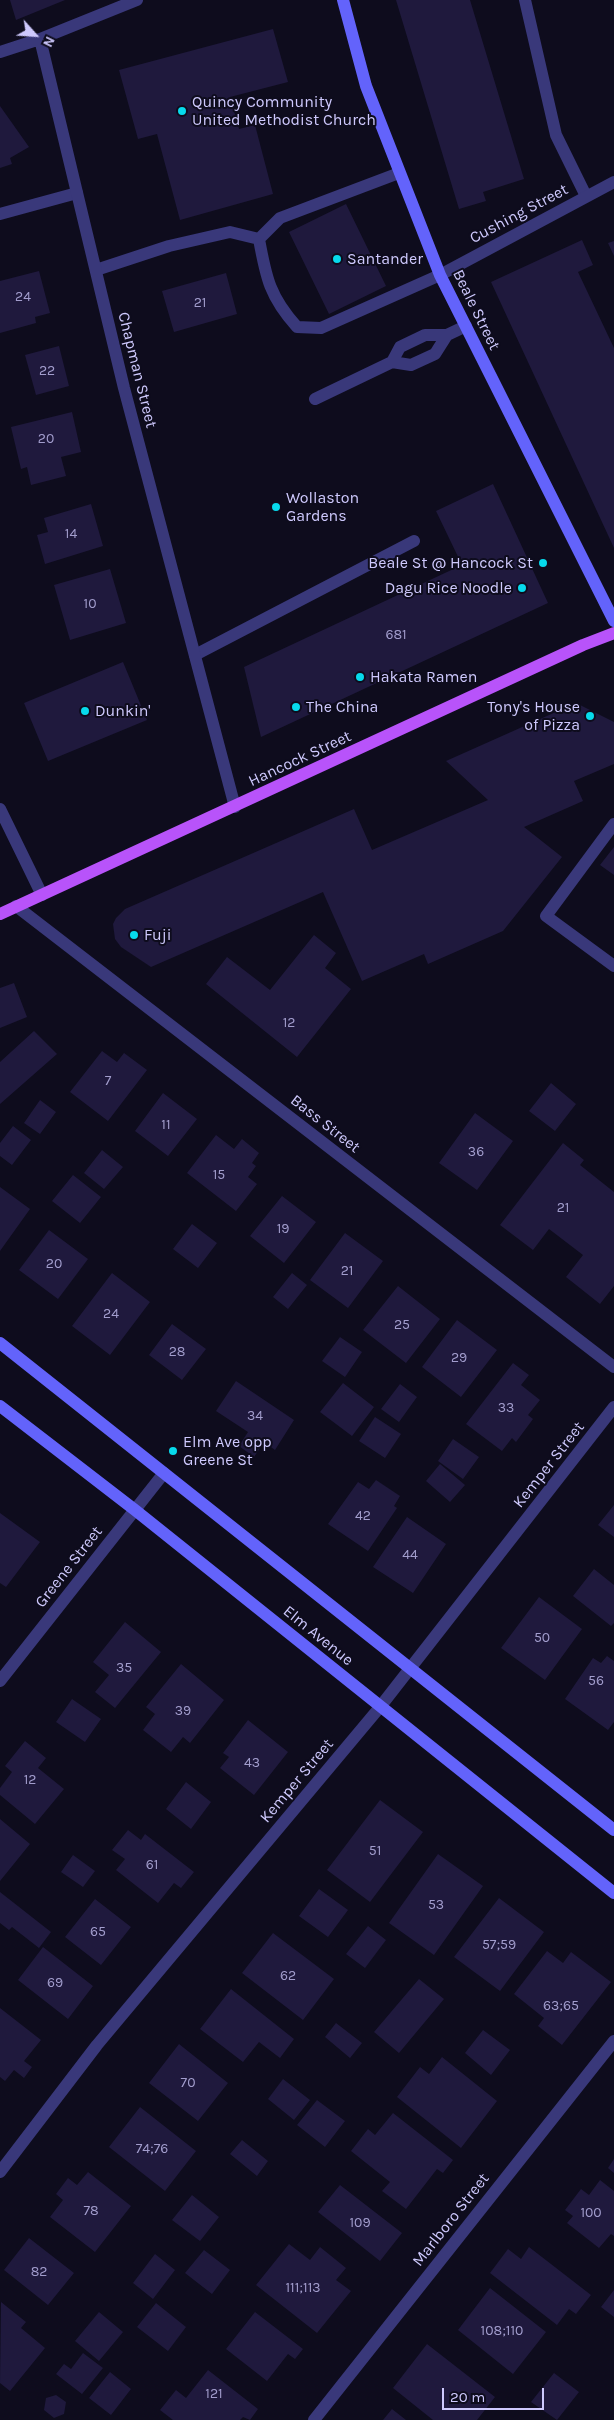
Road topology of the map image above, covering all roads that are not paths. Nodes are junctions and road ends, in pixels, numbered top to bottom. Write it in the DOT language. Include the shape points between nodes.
graph roads {
  1 [pos="137,0"];
  2 [pos="343,0"];
  3 [pos="525,0"];
  4 [pos="40,39"];
  5 [pos="0,52"];
  6 [pos="399,173"];
  7 [pos="614,182"];
  8 [pos="78,193"];
  9 [pos="586,196"];
  10 [pos="0,214"];
  11 [pos="259,239"];
  12 [pos="96,270"];
  13 [pos="440,275"];
  14 [pos="466,326"];
  15 [pos="447,335"];
  16 [pos="392,362"];
  17 [pos="315,399"];
  18 [pos="414,541"];
  19 [pos="614,621"];
  20 [pos="614,633"];
  21 [pos="195,655"];
  22 [pos="235,807"];
  23 [pos="0,809"];
  24 [pos="614,824"];
  25 [pos="42,895"];
  26 [pos="16,906"];
  27 [pos="0,914"];
  28 [pos="614,966"];
  29 [pos="0,1343"];
  30 [pos="614,1368"];
  31 [pos="0,1406"];
  32 [pos="614,1407"];
  33 [pos="164,1474"];
  34 [pos="135,1510"];
  35 [pos="410,1669"];
  36 [pos="0,1682"];
  37 [pos="380,1707"];
  38 [pos="614,1830"];
  39 [pos="614,1893"];
  40 [pos="614,2041"];
  41 [pos="0,2172"];
  42 [pos="314,2420"];
  1 -- 4 [label="street"];
  2 -- 6 [label="street, Beale Street" via="366,86"];
  3 -- 9 [label="street" via="556,135"];
  4 -- 5 [label="street"];
  4 -- 8 [label="street, Chapman Street"];
  6 -- 11 [label="street" via="280,218"];
  6 -- 13 [label="street, Beale Street"];
  7 -- 9 [label="street, Cushing Street"];
  8 -- 10 [label="street"];
  8 -- 12 [label="street, Chapman Street"];
  9 -- 13 [label="street, Cushing Street"];
  11 -- 12 [label="street" via="230,232 169,246"];
  11 -- 13 [label="street, Cushing Street" via="265,274 279,307 297,327 321,328"];
  12 -- 21 [label="street, Chapman Street"];
  13 -- 14 [label="street, Beale Street"];
  14 -- 15 [label="street"];
  14 -- 19 [label="street, Beale Street"];
  15 -- 16 [label="street" via="425,335 400,347"];
  15 -- 16 [label="street" via="435,354 411,365"];
  16 -- 17 [label="street"];
  18 -- 21 [label="street"];
  20 -- 22 [label="main road, Hancock Street"];
  21 -- 22 [label="street, Chapman Street"];
  22 -- 25 [label="main road, Hancock Street"];
  23 -- 25 [label="street"];
  24 -- 28 [label="street" via="546,916"];
  25 -- 26 [label="main road, Hancock Street"];
  26 -- 27 [label="main road, Hancock Street"];
  26 -- 30 [label="street, Bass Street"];
  29 -- 33 [label="street, Elm Avenue"];
  31 -- 34 [label="street, Elm Avenue"];
  32 -- 35 [label="street, Kemper Street"];
  33 -- 34 [label="street, Greene Street"];
  33 -- 35 [label="street, Elm Avenue"];
  34 -- 36 [label="street, Greene Street"];
  34 -- 37 [label="street, Elm Avenue"];
  35 -- 37 [label="street, Kemper Street"];
  35 -- 38 [label="street, Elm Avenue"];
  37 -- 39 [label="street, Elm Avenue"];
  37 -- 41 [label="street, Kemper Street" via="97,2045"];
  40 -- 42 [label="street, Marlboro Street"];
}
